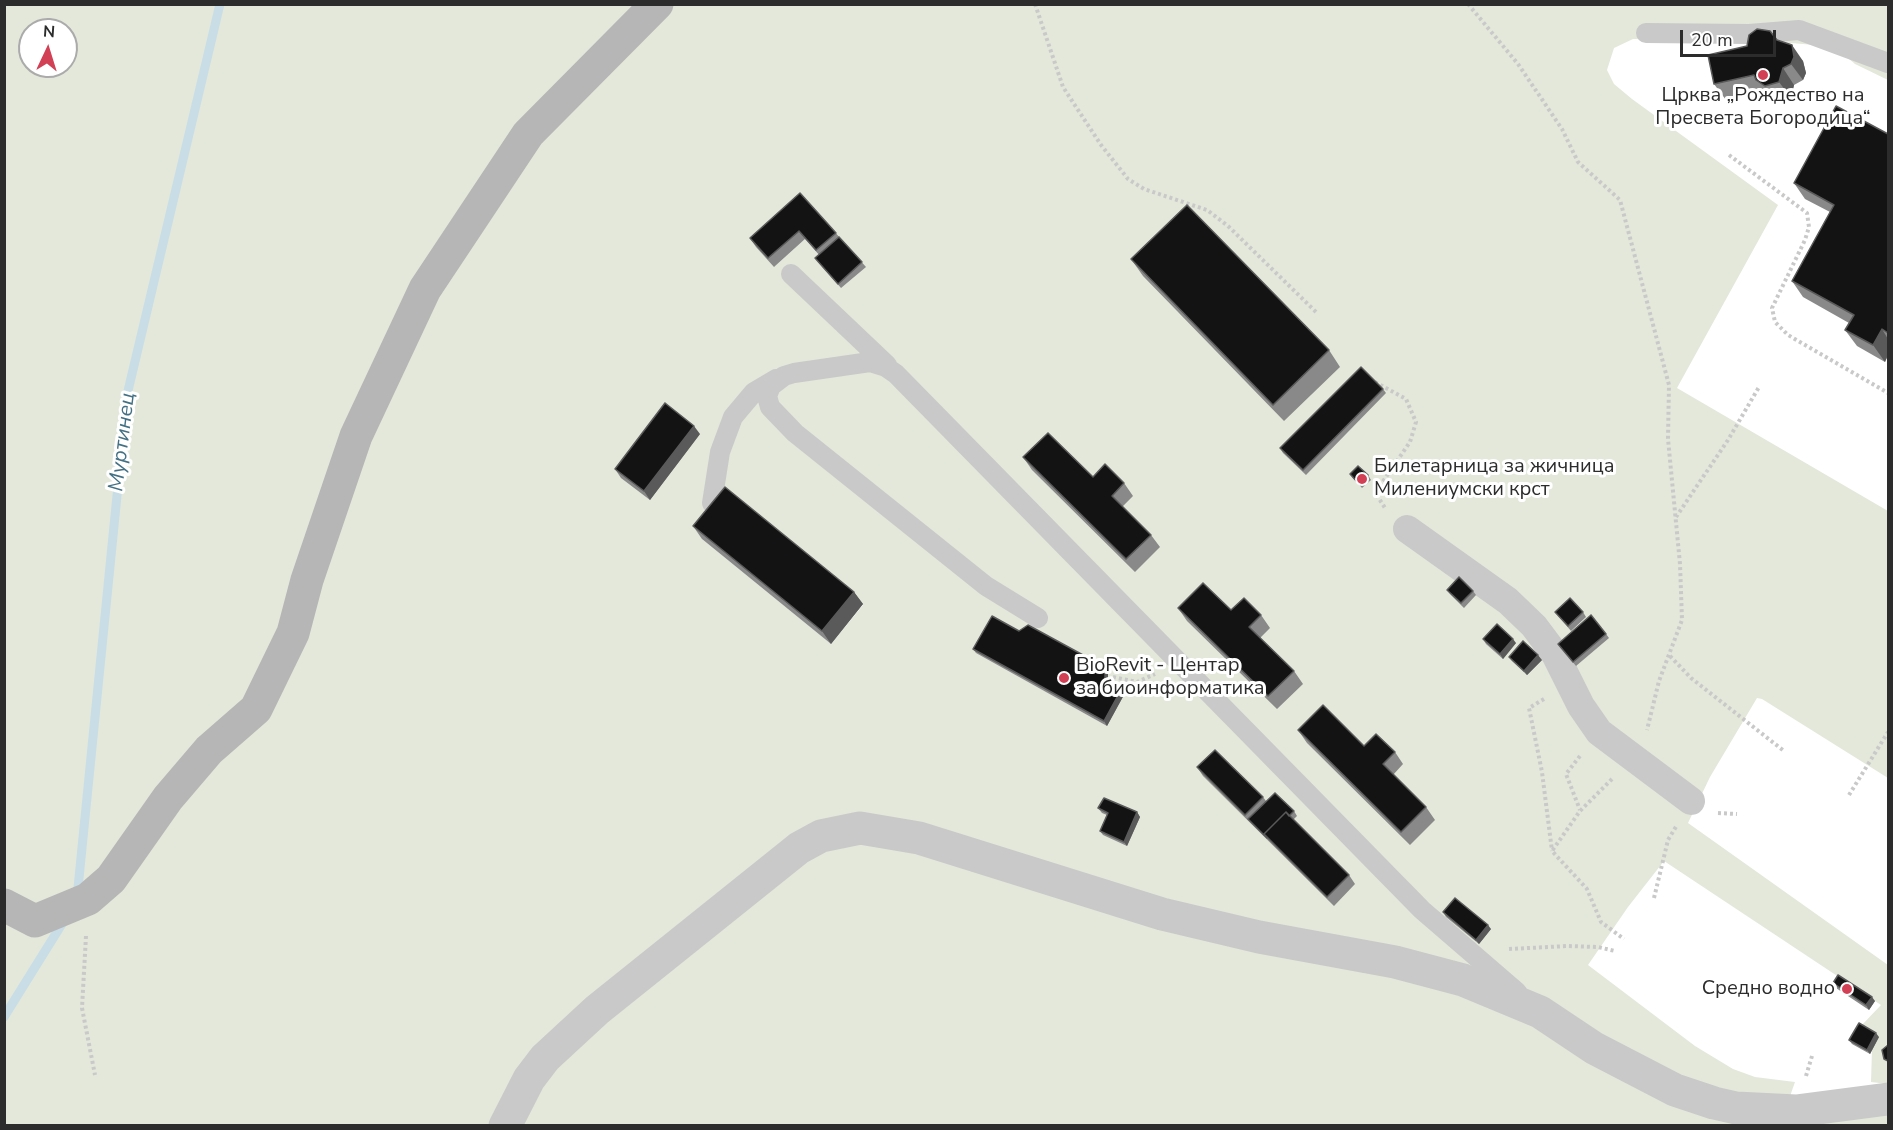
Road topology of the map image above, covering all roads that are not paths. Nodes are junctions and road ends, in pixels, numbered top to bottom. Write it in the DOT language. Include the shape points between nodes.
graph roads {
  1 [pos="657,4"];
  2 [pos="1646,33"];
  3 [pos="1888,63"];
  4 [pos="791,274"];
  5 [pos="896,374"];
  6 [pos="784,376"];
  7 [pos="712,503"];
  8 [pos="1407,529"];
  9 [pos="1038,618"];
  10 [pos="1691,801"];
  11 [pos="4,905"];
  12 [pos="1540,1012"];
  13 [pos="1888,1099"];
  14 [pos="505,1125"];
  1 -- 11 [label="main road" via="528,134 425,289 356,436 293,633 256,709 209,750 168,798 111,879 88,899 35,921"];
  2 -- 3 [label="lane" via="1749,34 1799,30"];
  4 -- 5 [label="lane"];
  5 -- 6 [label="lane" via="870,362"];
  5 -- 12 [label="lane" via="1422,910"];
  6 -- 7 [label="lane" via="754,392 733,417 720,452"];
  6 -- 9 [label="lane" via="771,386 767,396 781,420 986,586"];
  8 -- 10 [label="street" via="1508,601 1555,654 1599,732"];
  12 -- 13 [label="street" via="1631,1068 1675,1090 1714,1103 1784,1111"];
  12 -- 14 [label="street" via="1502,994 1432,971 1162,914 919,838 860,828 821,836 800,848 597,1010 545,1058"];
}
